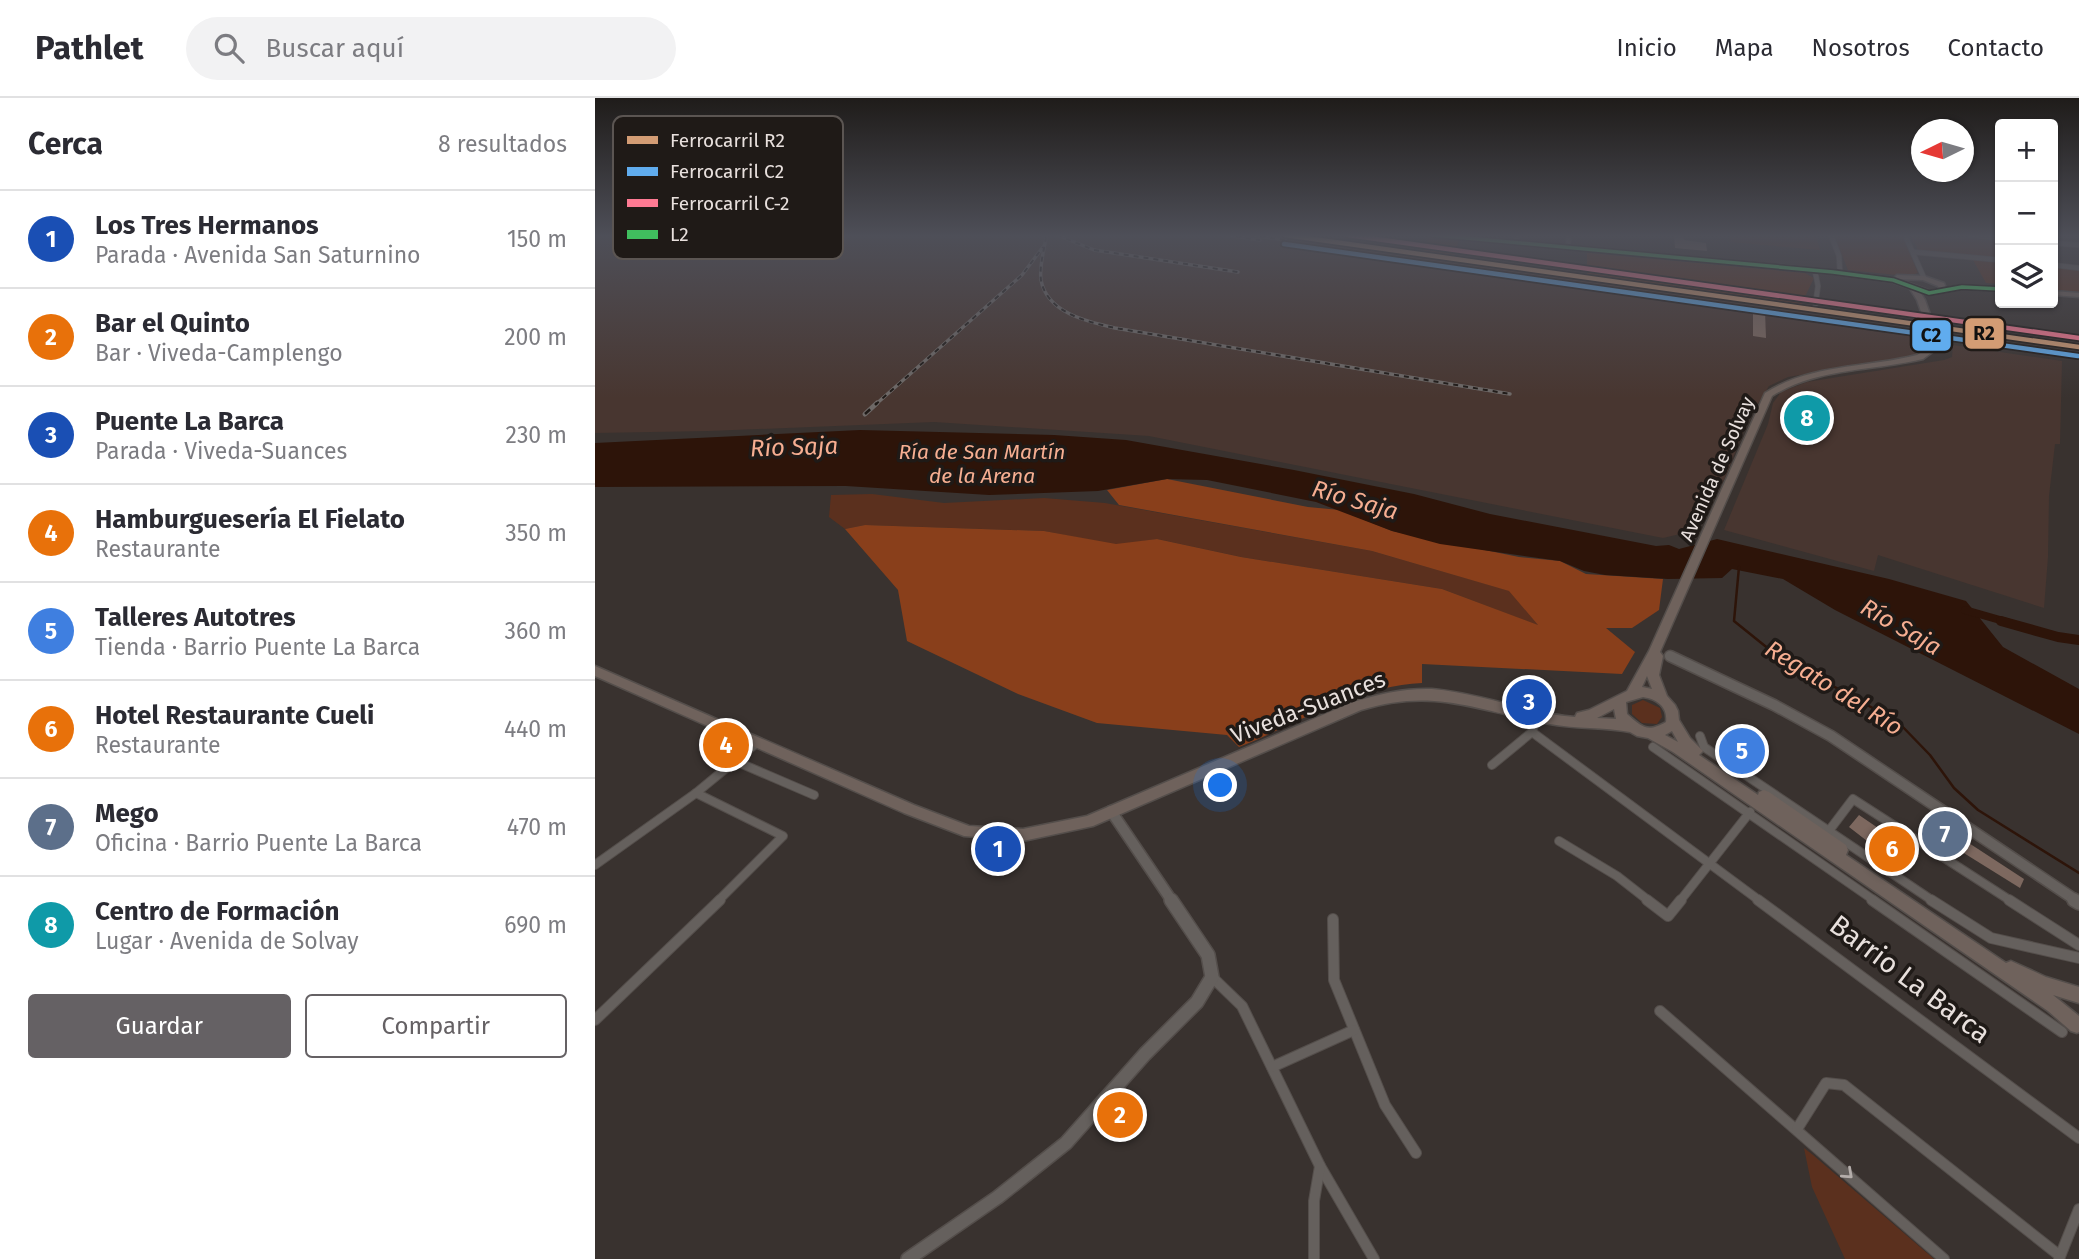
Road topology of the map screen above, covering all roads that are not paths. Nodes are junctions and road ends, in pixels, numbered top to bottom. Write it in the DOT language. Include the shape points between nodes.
graph roads {
  1 [pos="1816,289"];
  2 [pos="1913,289"];
  3 [pos="1929,289"];
  4 [pos="1950,289"];
  5 [pos="1939,292"];
  6 [pos="2058,293"];
  7 [pos="2079,295"];
  8 [pos="1873,309"];
  9 [pos="1927,319"];
  10 [pos="1933,340"];
  11 [pos="1707,534"];
  12 [pos="1655,651"];
  13 [pos="1670,656"];
  14 [pos="595,671"];
  15 [pos="1633,692"];
  16 [pos="1663,699"];
  17 [pos="1620,702"];
  18 [pos="1570,721"];
  19 [pos="1673,722"];
  20 [pos="1630,727"];
  21 [pos="1700,736"];
  22 [pos="1653,741"];
  23 [pos="758,742"];
  24 [pos="735,761"];
  25 [pos="1714,763"];
  26 [pos="1492,765"];
  27 [pos="696,793"];
  28 [pos="814,794"];
  29 [pos="1758,810"];
  30 [pos="1111,811"];
  31 [pos="1826,833"];
  32 [pos="1559,841"];
  33 [pos="1710,863"];
  34 [pos="595,865"];
  35 [pos="2079,903"];
  36 [pos="1333,919"];
  37 [pos="2079,945"];
  38 [pos="2079,958"];
  39 [pos="1212,977"];
  40 [pos="2079,996"];
  41 [pos="1660,1011"];
  42 [pos="595,1020"];
  43 [pos="2073,1029"];
  44 [pos="1354,1030"];
  45 [pos="1272,1067"];
  46 [pos="1797,1129"];
  47 [pos="2079,1138"];
  48 [pos="1416,1153"];
  49 [pos="1320,1166"];
  50 [pos="2079,1209"];
  51 [pos="2060,1258"];
  52 [pos="908,1259"];
  53 [pos="1314,1259"];
  54 [pos="1374,1259"];
  55 [pos="1944,1259"];
  1 -- 8 [label="street" via="1815,304"];
  2 -- 9 [label="main road, Avenida de Solvay"];
  3 -- 5 [label="highway"];
  4 -- 5 [label="highway"];
  5 -- 9 [label="main road" via="1929,301"];
  6 -- 7 [label="highway"];
  9 -- 10 [label="main road, Avenida de Solvay, bridge"];
  10 -- 11 [label="main road, Avenida de Solvay" via="1931,350 1920,357 1796,380 1767,396"];
  11 -- 12 [label="main road, Avenida de Solvay"];
  12 -- 15 [label="main road, Avenida de Solvay"];
  12 -- 16 [label="main road" via="1653,675"];
  13 -- 35 [label="street" via="1831,736"];
  14 -- 23 [label="main road, Viveda-Suances"];
  15 -- 16 [label="main road"];
  15 -- 17 [label="main road"];
  16 -- 19 [label="main road" via="1672,710"];
  17 -- 18 [label="main road, Viveda-Suances"];
  17 -- 20 [label="main road" via="1621,716"];
  18 -- 20 [label="main road, Viveda-Suances"];
  18 -- 30 [label="main road, Viveda-Suances" via="1440,694 1388,696"];
  19 -- 22 [label="main road"];
  19 -- 25 [label="main road" via="1687,745"];
  20 -- 22 [label="main road"];
  21 -- 31 [label="street" via="1705,747"];
  22 -- 29 [label="street"];
  22 -- 29 [label="main road" via="1678,748 1746,794"];
  23 -- 24 [label="street"];
  23 -- 30 [label="main road, Viveda-Suances" via="969,832 1005,836 1045,832 1088,822"];
  24 -- 27 [label="street"];
  24 -- 28 [label="street"];
  25 -- 29 [label="main road" via="1758,797"];
  25 -- 31 [label="main road"];
  26 -- 33 [label="street, Barrio La Barca" via="1533,728"];
  27 -- 34 [label="street"];
  27 -- 42 [label="street" via="783,836"];
  29 -- 31 [label="main road" via="1783,814 1815,836"];
  29 -- 33 [label="street"];
  29 -- 43 [label="main road" via="2054,1005"];
  30 -- 39 [label="street" via="1207,955"];
  31 -- 37 [label="street" via="1853,799"];
  31 -- 38 [label="street" via="1991,938"];
  31 -- 40 [label="main road" via="2006,966"];
  32 -- 33 [label="street" via="1617,876 1668,916"];
  33 -- 47 [label="street, Barrio La Barca"];
  36 -- 44 [label="street" via="1334,980"];
  39 -- 45 [label="street" via="1242,1006"];
  39 -- 52 [label="street" via="1197,1003 1066,1143"];
  40 -- 43 [label="main road"];
  41 -- 46 [label="street"];
  44 -- 45 [label="street"];
  44 -- 48 [label="street" via="1385,1105"];
  45 -- 49 [label="street"];
  46 -- 51 [label="street" via="1826,1083 1841,1084"];
  46 -- 55 [label="street, one-way"];
  49 -- 53 [label="street" via="1314,1201"];
  49 -- 54 [label="street"];
  50 -- 51 [label="street"];
}
